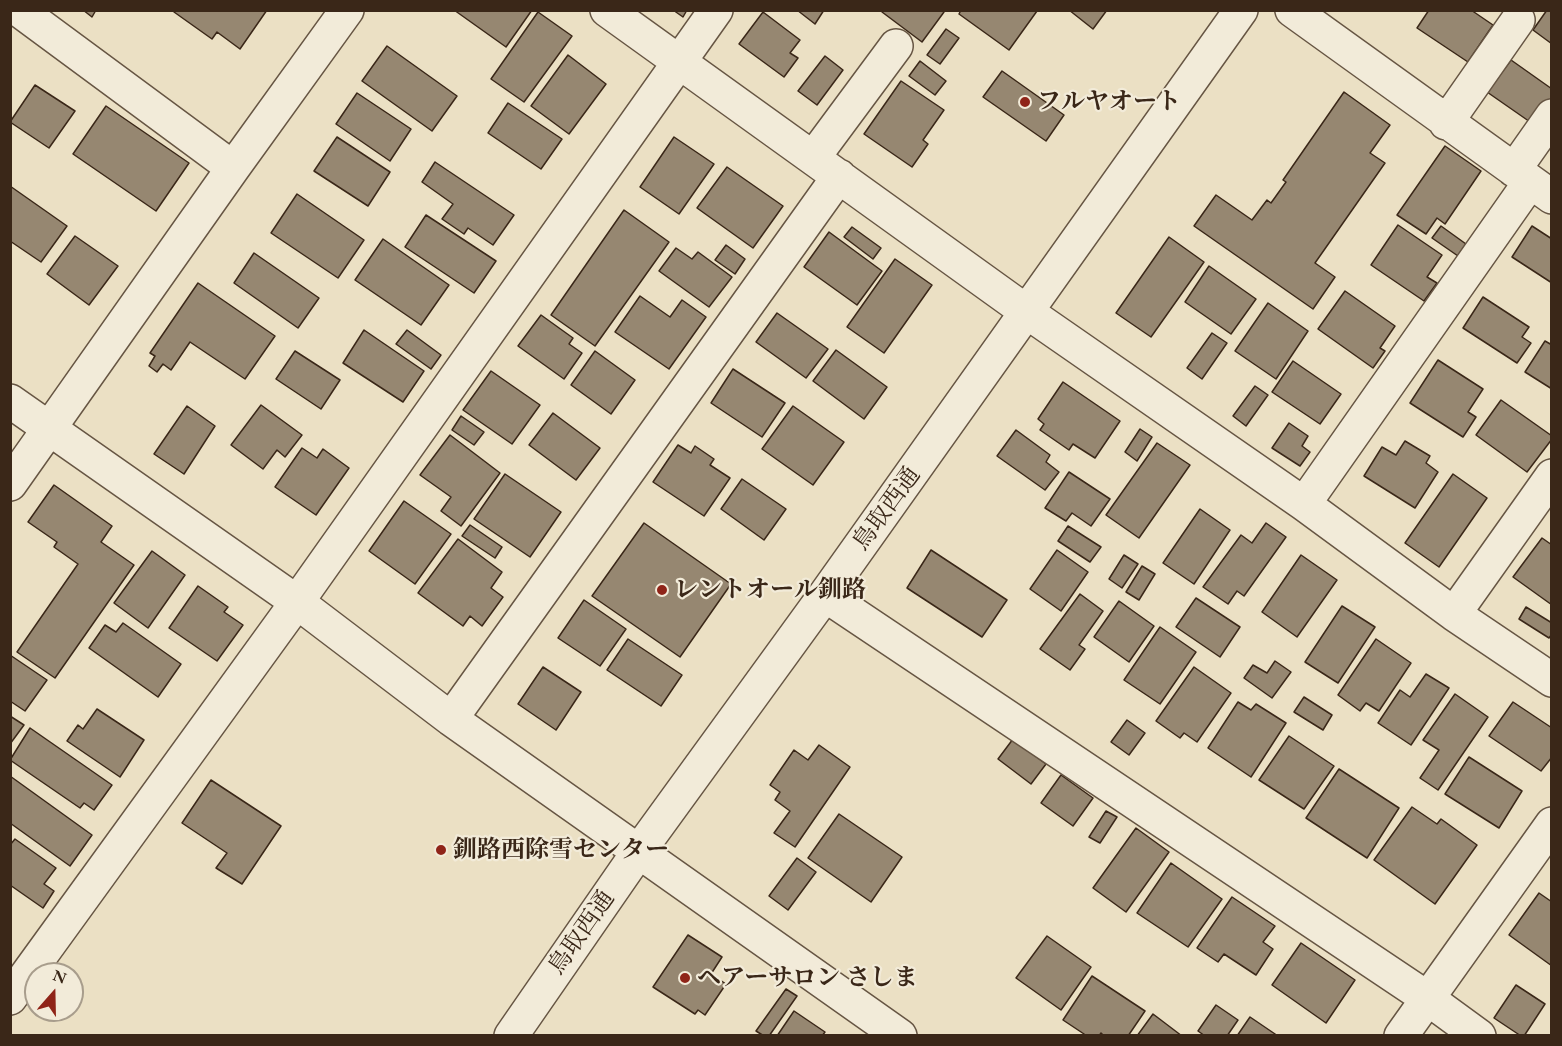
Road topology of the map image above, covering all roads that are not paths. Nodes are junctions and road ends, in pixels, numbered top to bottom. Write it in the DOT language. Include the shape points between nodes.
graph roads {
  1 [pos="19,10"];
  2 [pos="347,10"];
  3 [pos="607,10"];
  4 [pos="716,10"];
  5 [pos="1241,10"];
  6 [pos="1292,10"];
  7 [pos="1518,20"];
  8 [pos="896,46"];
  9 [pos="680,62"];
  10 [pos="1551,116"];
  11 [pos="1446,123"];
  12 [pos="813,158"];
  13 [pos="233,168"];
  14 [pos="840,176"];
  15 [pos="1532,183"];
  16 [pos="1027,312"];
  17 [pos="10,401"];
  18 [pos="50,429"];
  19 [pos="1551,476"];
  20 [pos="10,484"];
  21 [pos="1304,504"];
  22 [pos="825,595"];
  23 [pos="297,602"];
  24 [pos="1454,614"];
  25 [pos="1551,680"];
  26 [pos="451,719"];
  27 [pos="1551,824"];
  28 [pos="639,851"];
  29 [pos="10,998"];
  30 [pos="1427,998"];
  31 [pos="511,1035"];
  32 [pos="900,1035"];
  33 [pos="1401,1035"];
  34 [pos="1479,1035"];
  1 -- 13 [label="street"];
  2 -- 13 [label="street"];
  3 -- 9 [label="street"];
  4 -- 9 [label="street"];
  5 -- 16 [label="street, 鳥取西通"];
  6 -- 11 [label="street"];
  7 -- 11 [label="street"];
  8 -- 12 [label="street"];
  9 -- 12 [label="street"];
  9 -- 23 [label="street"];
  10 -- 15 [label="street"];
  11 -- 15 [label="street"];
  12 -- 14 [label="street"];
  13 -- 18 [label="street"];
  14 -- 16 [label="street"];
  14 -- 26 [label="street"];
  15 -- 21 [label="street"];
  16 -- 21 [label="street"];
  16 -- 22 [label="street, 鳥取西通"];
  17 -- 18 [label="street"];
  18 -- 20 [label="street"];
  18 -- 23 [label="street"];
  19 -- 24 [label="street"];
  21 -- 24 [label="street"];
  22 -- 28 [label="street, 鳥取西通"];
  22 -- 30 [label="street"];
  23 -- 26 [label="street"];
  23 -- 29 [label="street"];
  24 -- 25 [label="street"];
  26 -- 28 [label="street"];
  27 -- 30 [label="street"];
  28 -- 31 [label="street, 鳥取西通"];
  28 -- 32 [label="street"];
  30 -- 33 [label="street"];
  30 -- 34 [label="street"];
}
